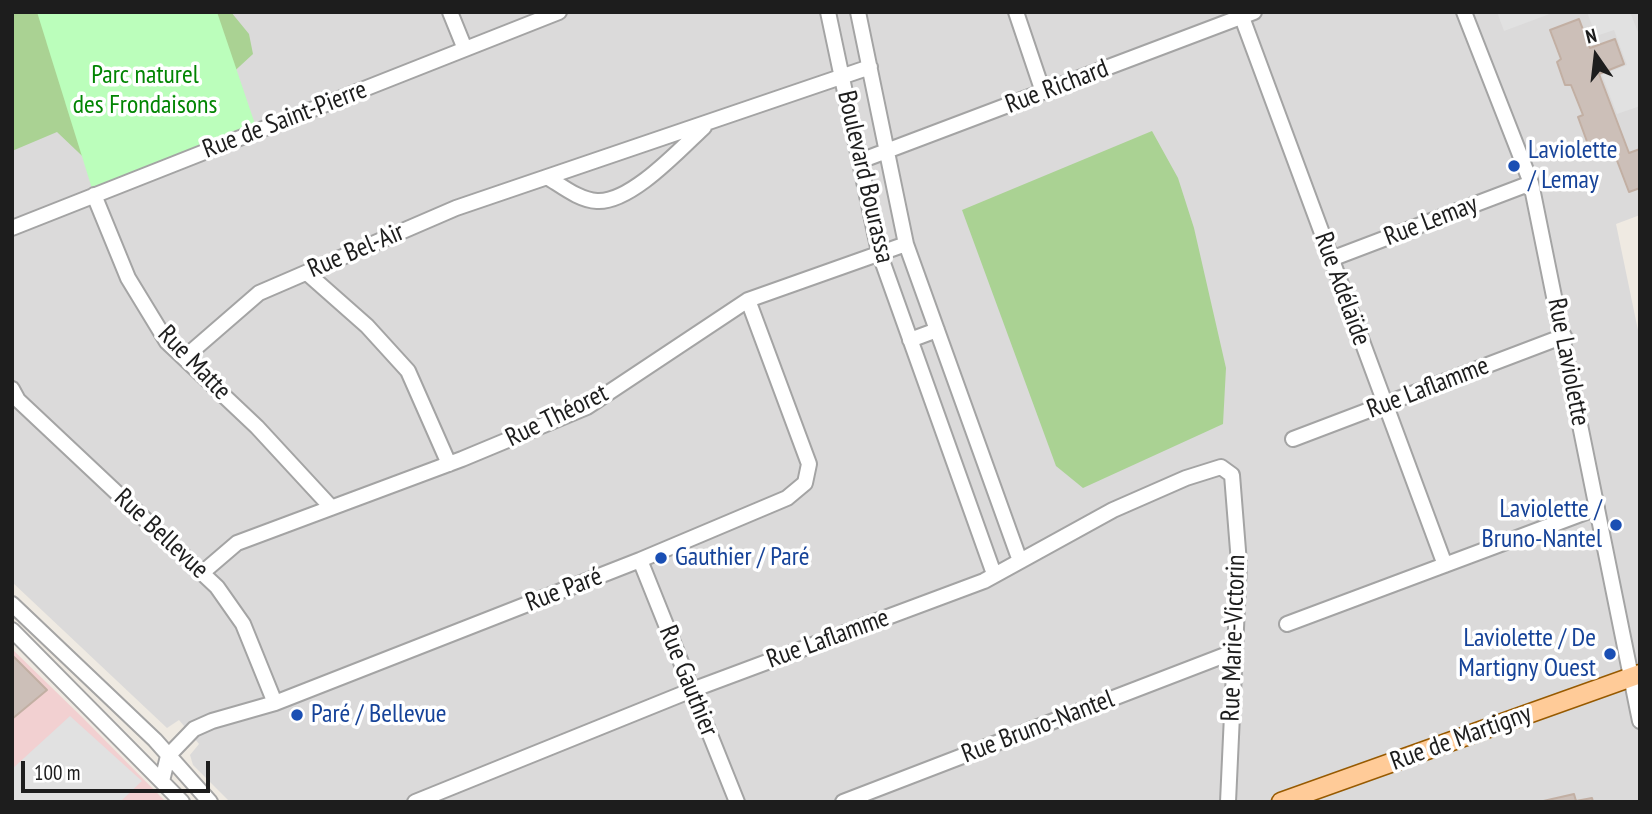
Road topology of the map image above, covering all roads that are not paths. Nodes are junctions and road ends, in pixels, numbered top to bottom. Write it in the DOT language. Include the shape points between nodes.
graph roads {
  1 [pos="450,12"];
  2 [pos="559,12"];
  3 [pos="828,12"];
  4 [pos="858,12"];
  5 [pos="1016,12"];
  6 [pos="1464,12"];
  7 [pos="1245,14"];
  8 [pos="465,49"];
  9 [pos="870,67"];
  10 [pos="842,76"];
  11 [pos="1043,92"];
  12 [pos="707,123"];
  13 [pos="886,152"];
  14 [pos="860,161"];
  15 [pos="547,177"];
  16 [pos="1531,183"];
  17 [pos="94,195"];
  18 [pos="12,228"];
  19 [pos="906,244"];
  20 [pos="879,254"];
  21 [pos="1331,259"];
  22 [pos="307,273"];
  23 [pos="748,300"];
  24 [pos="937,330"];
  25 [pos="1564,336"];
  26 [pos="910,340"];
  27 [pos="184,358"];
  28 [pos="12,389"];
  29 [pos="1384,405"];
  30 [pos="1293,439"];
  31 [pos="449,464"];
  32 [pos="1232,475"];
  33 [pos="330,506"];
  34 [pos="1597,508"];
  35 [pos="640,560"];
  36 [pos="1020,562"];
  37 [pos="1445,565"];
  38 [pos="202,573"];
  39 [pos="994,574"];
  40 [pos="12,604"];
  41 [pos="1287,624"];
  42 [pos="12,630"];
  43 [pos="1233,652"];
  44 [pos="1635,676"];
  45 [pos="692,690"];
  46 [pos="275,703"];
  47 [pos="1640,720"];
  48 [pos="168,756"];
  49 [pos="162,781"];
  50 [pos="182,802"];
  51 [pos="210,802"];
  52 [pos="415,802"];
  53 [pos="737,802"];
  54 [pos="843,802"];
  55 [pos="1228,802"];
  56 [pos="1282,802"];
  1 -- 8 [label="street"];
  2 -- 8 [label="street, Rue de Saint-Pierre"];
  3 -- 10 [label="street, Boulevard Bourassa"];
  4 -- 9 [label="street, Boulevard Bourassa"];
  5 -- 11 [label="street"];
  6 -- 16 [label="street, Rue Laviolette"];
  7 -- 11 [label="street, Rue Richard"];
  7 -- 21 [label="street, Rue Adélaïde"];
  8 -- 17 [label="street, Rue de Saint-Pierre"];
  9 -- 10 [label="street, Rue Bel-Air"];
  9 -- 13 [label="street, Boulevard Bourassa"];
  10 -- 12 [label="street, Rue Bel-Air"];
  10 -- 14 [label="street, Boulevard Bourassa"];
  11 -- 13 [label="street, Rue Richard"];
  12 -- 15 [label="street, Rue Bel-Air"];
  12 -- 15 [label="street, Rue Bel-Air" via="670,159 617,198 596,201 573,194"];
  13 -- 14 [label="street, Rue Richard"];
  13 -- 19 [label="street, Boulevard Bourassa"];
  14 -- 20 [label="street, Boulevard Bourassa"];
  15 -- 22 [label="street, Rue Bel-Air" via="456,208"];
  16 -- 21 [label="street, Rue Lemay"];
  16 -- 25 [label="street, Rue Laviolette"];
  17 -- 18 [label="street, Rue de Saint-Pierre"];
  17 -- 27 [label="street, Rue Matte" via="128,278 167,342"];
  19 -- 20 [label="street, Rue Théoret"];
  19 -- 24 [label="street, Boulevard Bourassa"];
  20 -- 23 [label="street, Rue Théoret"];
  20 -- 26 [label="street, Boulevard Bourassa"];
  21 -- 29 [label="street, Rue Adélaïde"];
  22 -- 27 [label="street, Rue Bel-Air" via="259,293"];
  22 -- 31 [label="street" via="368,326 408,371"];
  23 -- 31 [label="street, Rue Théoret" via="587,407"];
  23 -- 35 [label="street, Rue Paré" via="809,464 805,483 787,498"];
  24 -- 26 [label="street"];
  24 -- 36 [label="street, Boulevard Bourassa"];
  25 -- 29 [label="street, Rue Laflamme"];
  25 -- 34 [label="street, Rue Laviolette"];
  26 -- 39 [label="street, Boulevard Bourassa"];
  27 -- 33 [label="street, Rue Matte" via="257,426"];
  28 -- 38 [label="street, Rue Bellevue" via="18,400"];
  29 -- 30 [label="street, Rue Laflamme"];
  29 -- 37 [label="street, Rue Adélaïde"];
  31 -- 33 [label="street, Rue Théoret"];
  32 -- 36 [label="street, Rue Laflamme" via="1221,467 1186,478 1065,534"];
  32 -- 43 [label="street, Rue Marie-Victorin" via="1239,563"];
  33 -- 38 [label="street, Rue Théoret" via="237,543"];
  34 -- 37 [label="street"];
  34 -- 44 [label="street, Rue Laviolette"];
  35 -- 45 [label="street, Rue Gauthier"];
  35 -- 46 [label="street, Rue Paré"];
  36 -- 39 [label="street, Rue Laflamme"];
  37 -- 41 [label="street"];
  38 -- 46 [label="street, Rue Bellevue" via="243,624"];
  39 -- 45 [label="street, Rue Laflamme"];
  40 -- 48 [label="street"];
  42 -- 49 [label="street"];
  43 -- 54 [label="street, Rue Bruno-Nantel"];
  43 -- 55 [label="street, Rue Marie-Victorin"];
  44 -- 47 [label="street, Rue Laviolette"];
  44 -- 56 [label="main road, Rue de Martigny"];
  45 -- 52 [label="street, Rue Laflamme"];
  45 -- 53 [label="street, Rue Gauthier"];
  46 -- 48 [label="street, Rue Paré" via="194,729"];
  48 -- 49 [label="street"];
  48 -- 51 [label="street"];
  49 -- 50 [label="street"];
}
